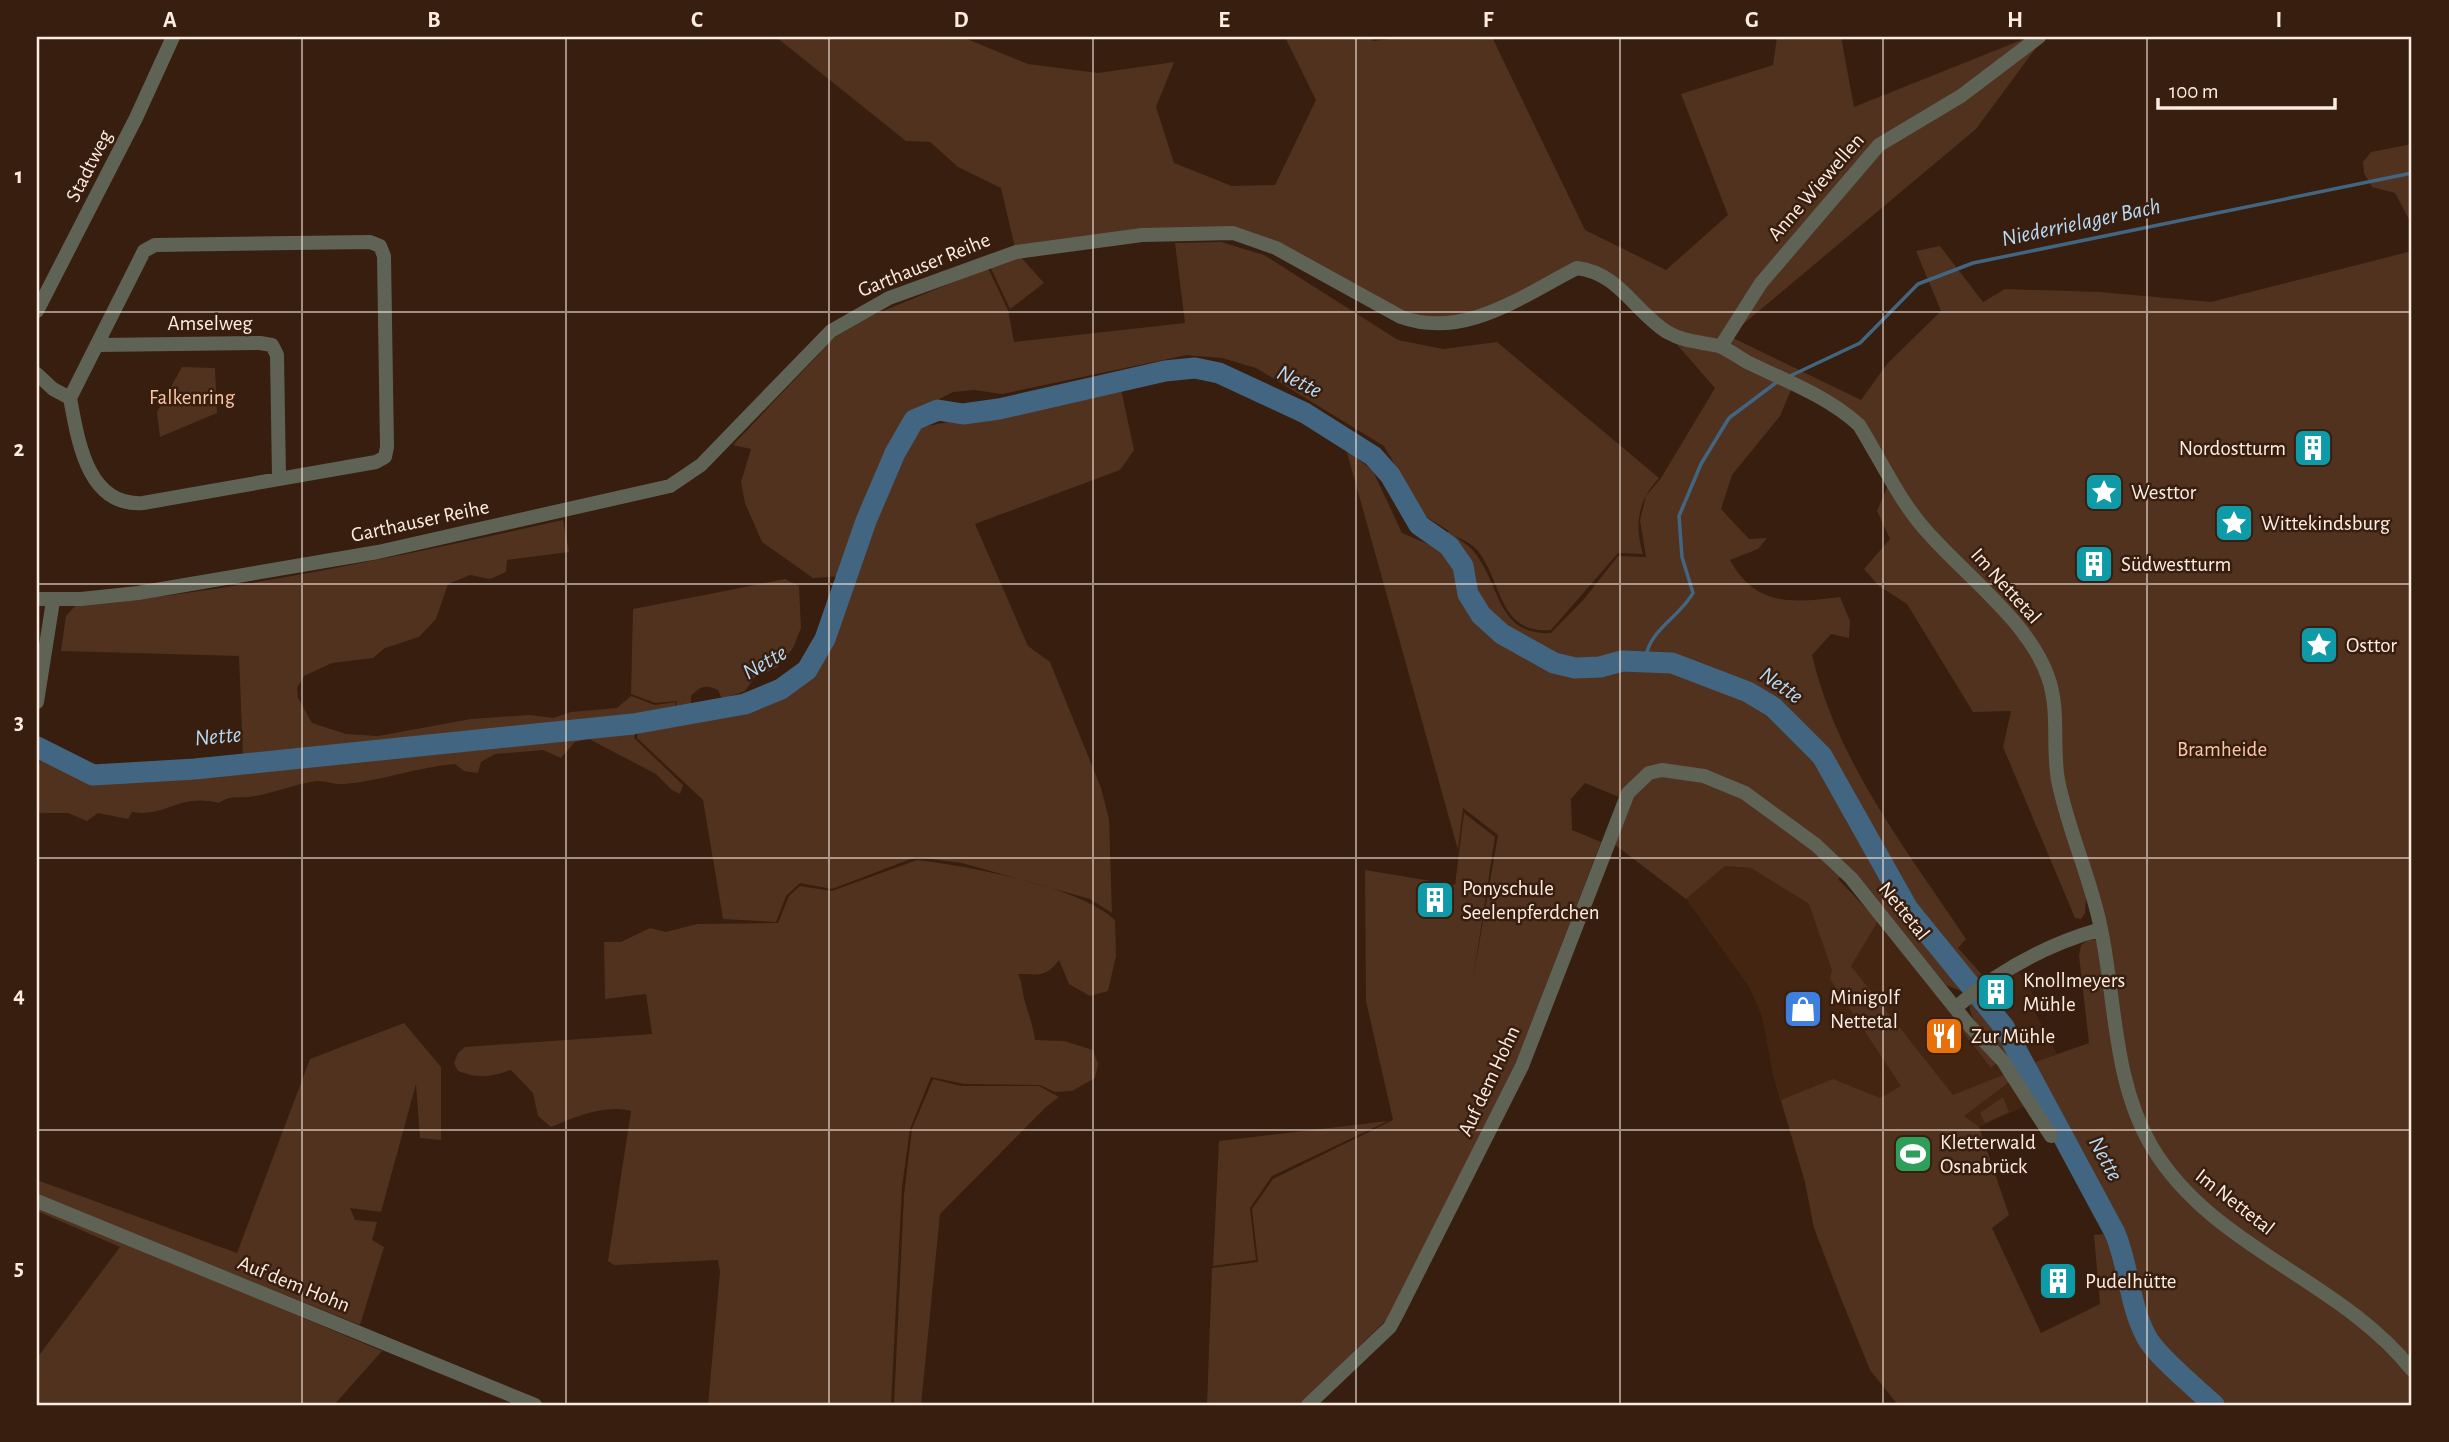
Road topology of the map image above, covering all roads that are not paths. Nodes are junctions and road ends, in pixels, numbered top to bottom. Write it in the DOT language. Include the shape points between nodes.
graph roads {
  1 [pos="173,37"];
  2 [pos="2039,37"];
  3 [pos="37,310"];
  4 [pos="98,345"];
  5 [pos="1721,346"];
  6 [pos="1741,359"];
  7 [pos="37,374"];
  8 [pos="70,398"];
  9 [pos="279,477"];
  10 [pos="37,599"];
  11 [pos="53,601"];
  12 [pos="37,702"];
  13 [pos="1676,769"];
  14 [pos="2101,929"];
  15 [pos="1955,1008"];
  16 [pos="2051,1136"];
  17 [pos="37,1201"];
  18 [pos="2412,1370"];
  19 [pos="535,1405"];
  20 [pos="1308,1405"];
  1 -- 3 [label="street, Stadtweg"];
  2 -- 5 [label="street, Anne Wiewellen" via="1961,96 1879,145 1761,283"];
  4 -- 8 [label="street"];
  4 -- 9 [label="street, Amselweg" via="272,345 277,355"];
  4 -- 9 [label="street" via="144,250 155,245 370,242 380,246 385,457"];
  5 -- 6 [label="street, Garthauser Reihe"];
  5 -- 11 [label="street, Garthauser Reihe" via="1692,343 1667,332 1616,284 1591,270 1577,268 1489,314 1438,325 1401,317 1276,248 1233,233 1142,235 1041,247 999,256 889,298 831,331 701,465 670,486 379,552 138,593"];
  6 -- 14 [label="street, Im Nettetal" via="1828,401 1859,425 1917,520 2000,608 2038,656 2054,702 2058,781"];
  7 -- 8 [label="street"];
  8 -- 9 [label="street" via="92,478 118,500 143,503"];
  10 -- 11 [label="street, Garthauser Reihe"];
  11 -- 12 [label="street"];
  13 -- 15 [label="street, Nettetal" via="1745,793 1816,845 1851,878"];
  13 -- 20 [label="street, Auf dem Hohn" via="1648,773 1628,793 1522,1066 1393,1320"];
  14 -- 15 [label="street" via="2015,965 1981,985"];
  14 -- 18 [label="street, Im Nettetal" via="2128,1092 2165,1167 2189,1196 2359,1318"];
  15 -- 16 [label="street, Nettetal" via="2003,1061"];
  17 -- 19 [label="street, Auf dem Hohn"];
}
